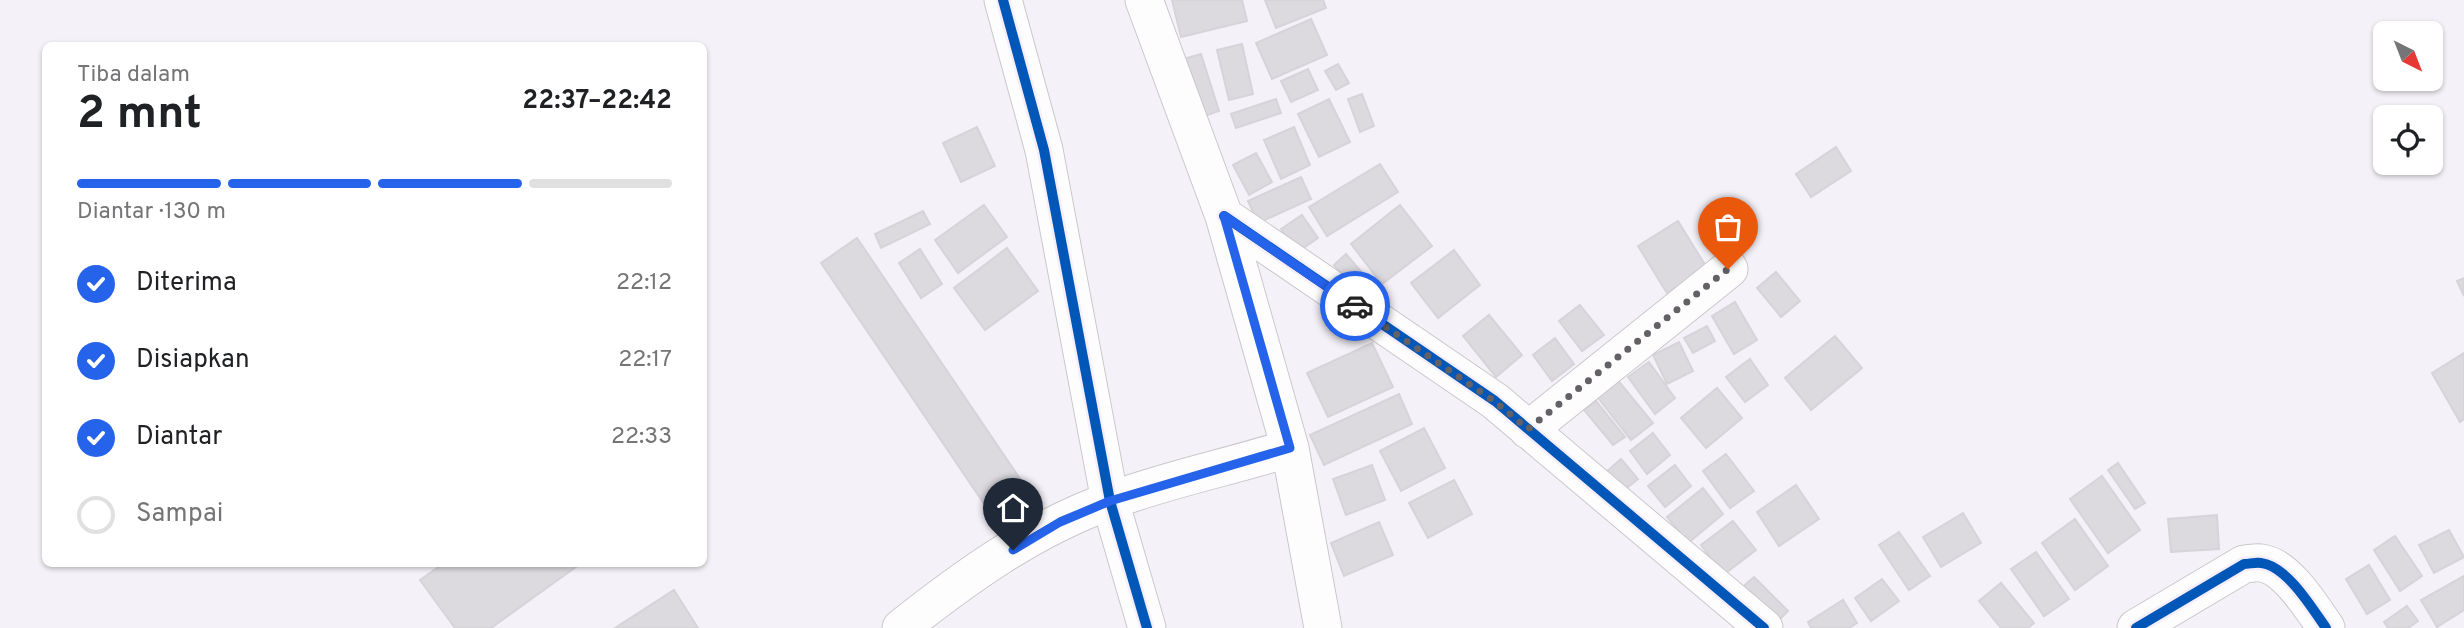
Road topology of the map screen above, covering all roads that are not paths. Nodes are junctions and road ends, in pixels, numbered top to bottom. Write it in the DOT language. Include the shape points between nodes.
graph roads {
  1 [pos="1003,0"];
  2 [pos="1144,0"];
  3 [pos="1224,216"];
  4 [pos="1728,269"];
  5 [pos="1528,429"];
  6 [pos="1273,453"];
  7 [pos="1125,496"];
  8 [pos="901,628"];
  9 [pos="1147,628"];
  10 [pos="1323,628"];
  11 [pos="1764,628"];
  12 [pos="2136,628"];
  13 [pos="2326,628"];
  1 -- 7 [label="street" via="1044,150"];
  2 -- 3 [label="street"];
  3 -- 5 [label="street"];
  3 -- 6 [label="street"];
  4 -- 5 [label="street"];
  5 -- 11 [label="street"];
  6 -- 7 [label="street"];
  6 -- 10 [label="street"];
  7 -- 8 [label="street" via="1060,522 989,564"];
  7 -- 9 [label="street"];
  12 -- 13 [label="street" via="2244,564 2262,563 2300,591"];
}
